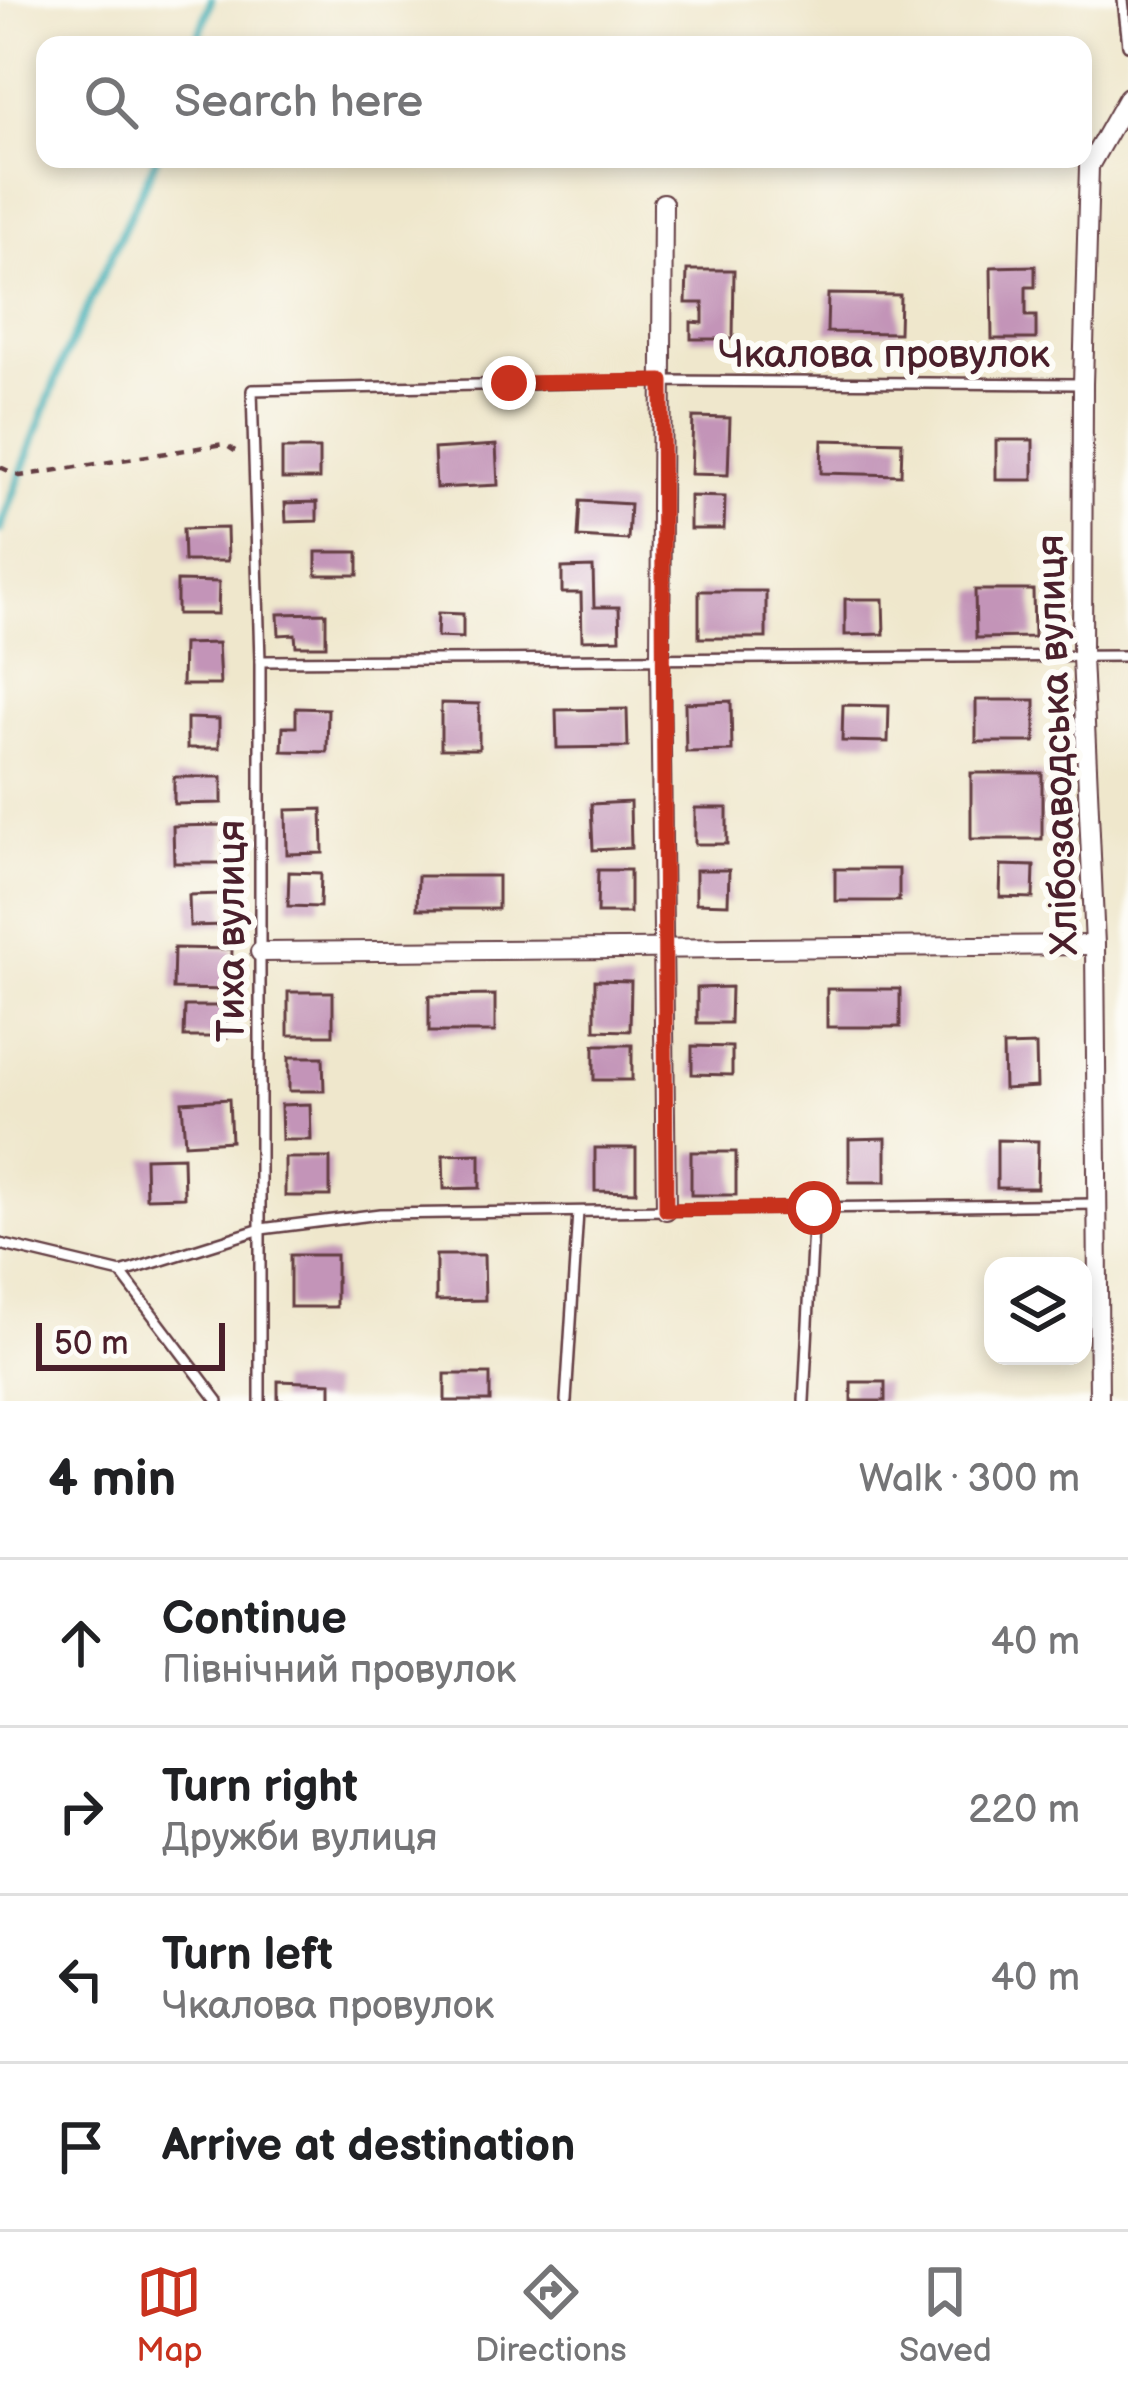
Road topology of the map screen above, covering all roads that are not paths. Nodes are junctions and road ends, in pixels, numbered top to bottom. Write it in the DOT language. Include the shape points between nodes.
graph roads {
  1 [pos="1123,0"];
  2 [pos="1128,46"];
  3 [pos="1128,97"];
  4 [pos="1092,161"];
  5 [pos="1089,168"];
  6 [pos="663,203"];
  7 [pos="662,381"];
  8 [pos="1083,385"];
  9 [pos="254,461"];
  10 [pos="1128,656"];
  11 [pos="1082,657"];
  12 [pos="660,658"];
  13 [pos="260,661"];
  14 [pos="1095,945"];
  15 [pos="663,949"];
  16 [pos="260,952"];
  17 [pos="1097,1204"];
  18 [pos="814,1208"];
  19 [pos="666,1210"];
  20 [pos="578,1212"];
  21 [pos="261,1228"];
  22 [pos="0,1244"];
  23 [pos="121,1274"];
  24 [pos="218,1401"];
  25 [pos="260,1401"];
  26 [pos="566,1401"];
  27 [pos="804,1401"];
  28 [pos="1099,1401"];
  1 -- 2 [label="lane"];
  3 -- 4 [label="street, Хлібозаводська вулиця"];
  5 -- 8 [label="street, Хлібозаводська вулиця"];
  6 -- 7 [label="street"];
  7 -- 8 [label="lane, Чкалова провулок"];
  7 -- 9 [label="lane, Чкалова провулок" via="252,390"];
  7 -- 12 [label="street"];
  8 -- 11 [label="street, Хлібозаводська вулиця"];
  9 -- 13 [label="lane, Тиха вулиця"];
  10 -- 11 [label="lane"];
  11 -- 12 [label="lane"];
  11 -- 14 [label="street, Хлібозаводська вулиця"];
  12 -- 13 [label="lane"];
  12 -- 15 [label="street"];
  13 -- 16 [label="lane, Тиха вулиця"];
  14 -- 15 [label="street"];
  14 -- 17 [label="street, Хлібозаводська вулиця"];
  15 -- 16 [label="street"];
  15 -- 19 [label="street"];
  16 -- 21 [label="lane, Тиха вулиця"];
  17 -- 18 [label="lane"];
  17 -- 28 [label="street, Хлібозаводська вулиця"];
  18 -- 19 [label="lane"];
  18 -- 27 [label="lane"];
  19 -- 20 [label="lane"];
  20 -- 21 [label="lane" via="380,1214"];
  20 -- 26 [label="lane"];
  21 -- 23 [label="lane"];
  21 -- 25 [label="lane, Тиха вулиця"];
  22 -- 23 [label="lane"];
  23 -- 24 [label="lane"];
}
